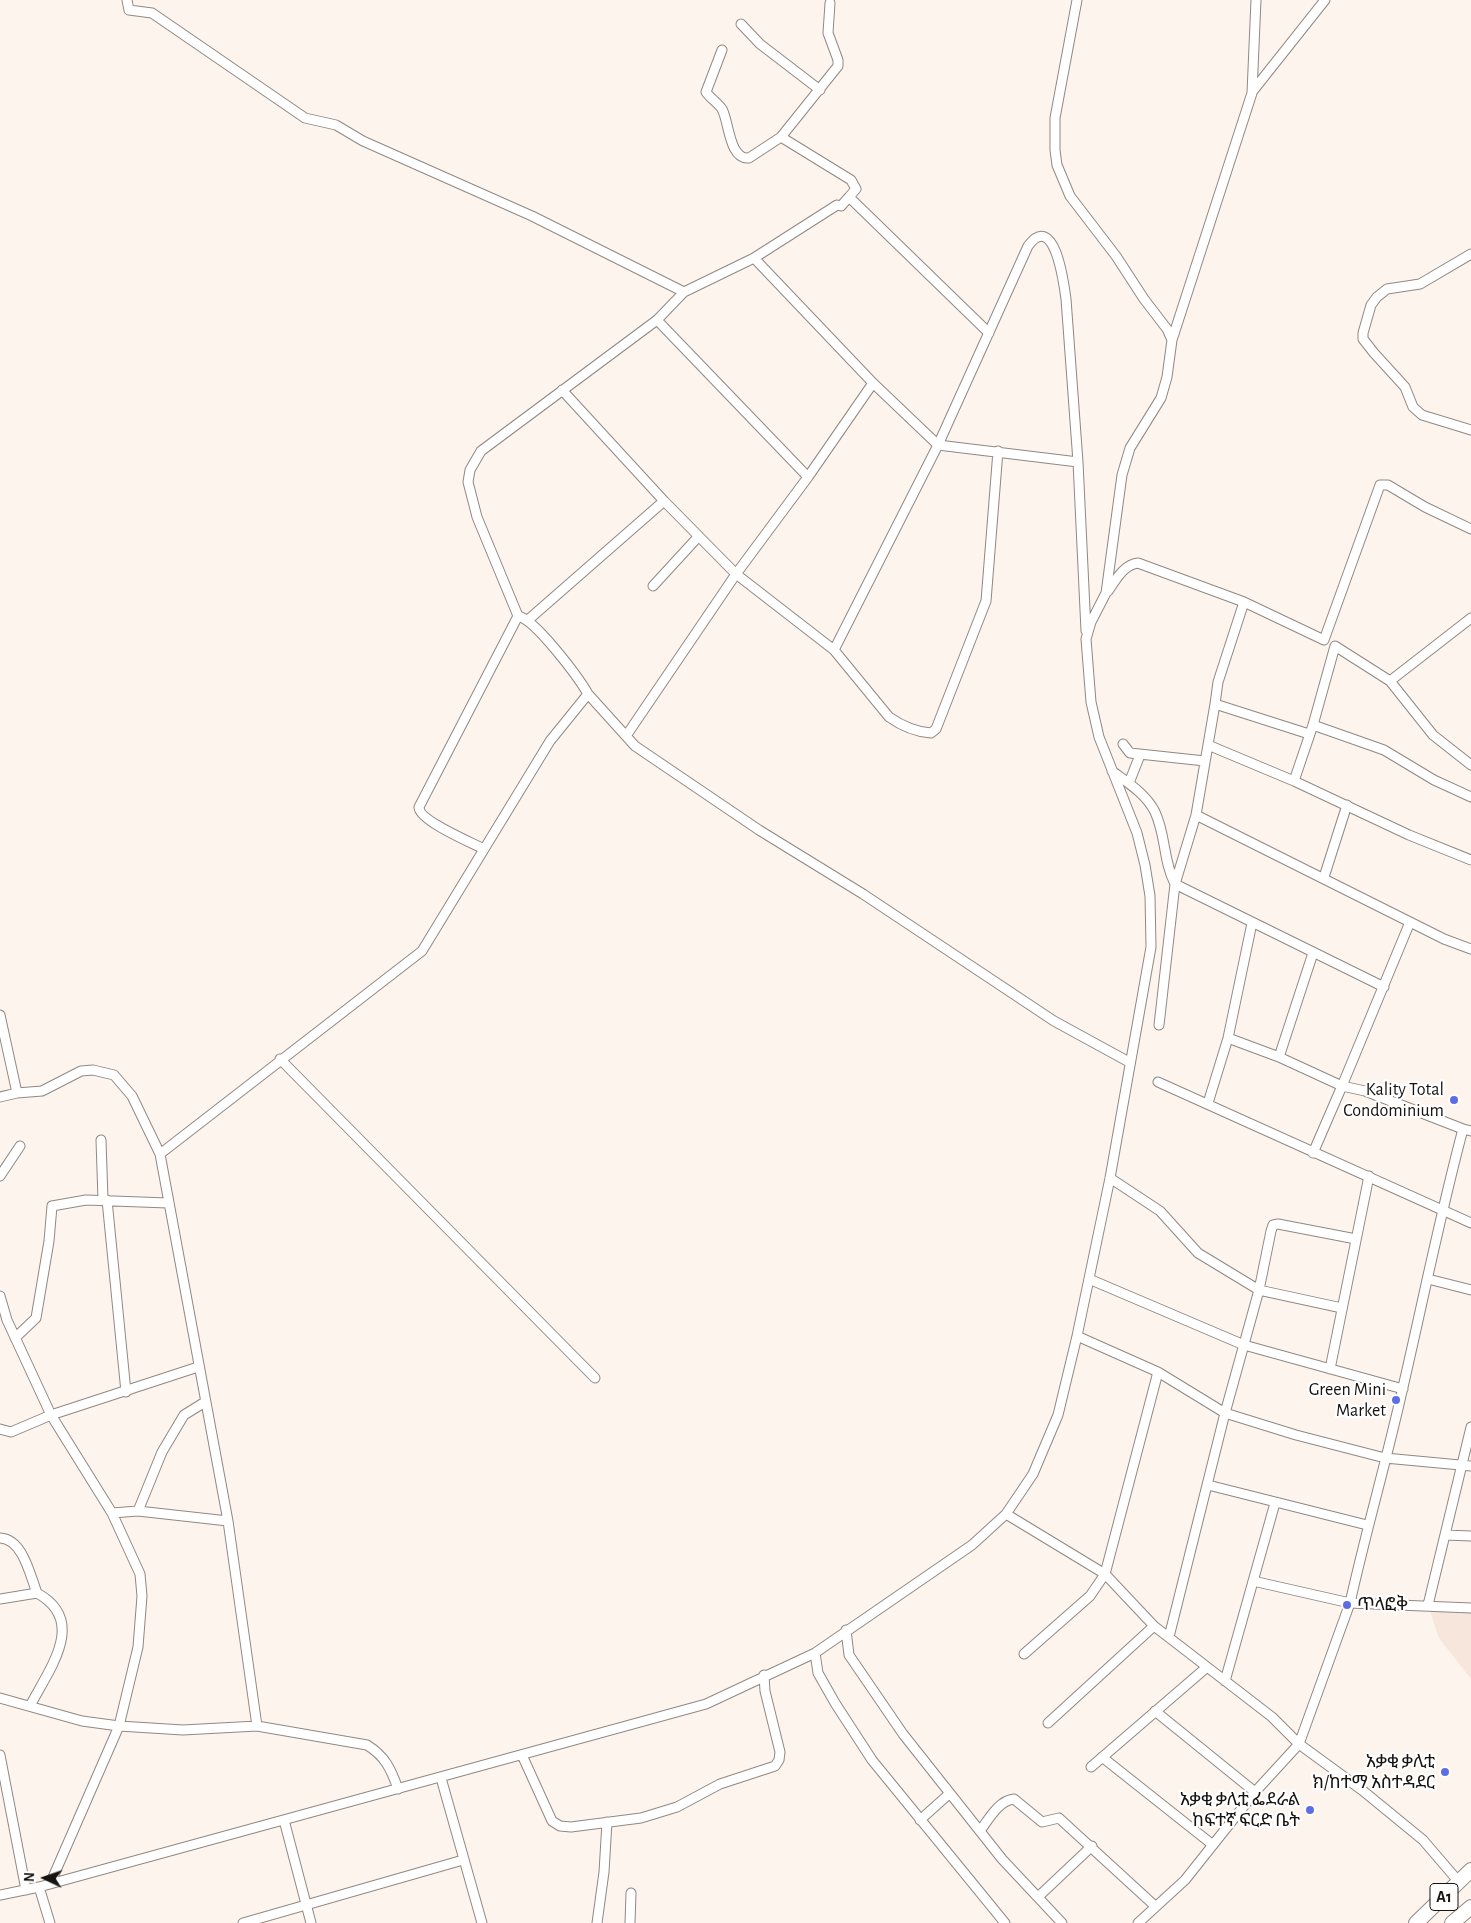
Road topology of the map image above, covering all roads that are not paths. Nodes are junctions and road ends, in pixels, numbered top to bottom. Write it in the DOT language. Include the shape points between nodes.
graph roads {
  1 [pos="127,0"];
  2 [pos="1077,0"];
  3 [pos="1256,0"];
  4 [pos="1325,0"];
  5 [pos="830,3"];
  6 [pos="741,24"];
  7 [pos="722,50"];
  8 [pos="820,90"];
  9 [pos="1252,93"];
  10 [pos="781,137"];
  11 [pos="849,197"];
  12 [pos="1471,254"];
  13 [pos="754,258"];
  14 [pos="684,292"];
  15 [pos="658,320"];
  16 [pos="989,333"];
  17 [pos="1172,340"];
  18 [pos="873,383"];
  19 [pos="562,390"];
  20 [pos="1471,430"];
  21 [pos="938,445"];
  22 [pos="998,451"];
  23 [pos="1078,462"];
  24 [pos="808,477"];
  25 [pos="664,501"];
  26 [pos="1471,529"];
  27 [pos="698,537"];
  28 [pos="736,574"];
  29 [pos="654,586"];
  30 [pos="1106,593"];
  31 [pos="1244,602"];
  32 [pos="518,616"];
  33 [pos="1471,618"];
  34 [pos="528,620"];
  35 [pos="1086,639"];
  36 [pos="1324,640"];
  37 [pos="1335,646"];
  38 [pos="834,650"];
  39 [pos="1390,681"];
  40 [pos="588,694"];
  41 [pos="1215,704"];
  42 [pos="1311,730"];
  43 [pos="626,736"];
  44 [pos="1123,744"];
  45 [pos="1208,745"];
  46 [pos="1140,755"];
  47 [pos="1205,761"];
  48 [pos="1471,765"];
  49 [pos="1111,770"];
  50 [pos="1294,781"];
  51 [pos="1129,783"];
  52 [pos="1471,797"];
  53 [pos="1347,805"];
  54 [pos="1196,815"];
  55 [pos="484,849"];
  56 [pos="1471,860"];
  57 [pos="1324,877"];
  58 [pos="1176,884"];
  59 [pos="1410,922"];
  60 [pos="1252,923"];
  61 [pos="1471,949"];
  62 [pos="1313,953"];
  63 [pos="1384,987"];
  64 [pos="0,1016"];
  65 [pos="1159,1025"];
  66 [pos="1228,1038"];
  67 [pos="1279,1057"];
  68 [pos="280,1059"];
  69 [pos="1129,1062"];
  70 [pos="1346,1076"];
  71 [pos="1158,1082"];
  72 [pos="1342,1086"];
  73 [pos="1359,1090"];
  74 [pos="17,1093"];
  75 [pos="0,1097"];
  76 [pos="1208,1103"];
  77 [pos="1467,1130"];
  78 [pos="101,1140"];
  79 [pos="20,1146"];
  80 [pos="1313,1153"];
  81 [pos="160,1154"];
  82 [pos="0,1176"];
  83 [pos="1369,1176"];
  84 [pos="1110,1178"];
  85 [pos="105,1200"];
  86 [pos="168,1203"];
  87 [pos="1442,1209"];
  88 [pos="1471,1223"];
  89 [pos="1356,1239"];
  90 [pos="1089,1279"];
  91 [pos="1428,1279"];
  92 [pos="1260,1290"];
  93 [pos="1471,1290"];
  94 [pos="0,1296"];
  95 [pos="1342,1308"];
  96 [pos="4,1320"];
  97 [pos="1077,1336"];
  98 [pos="15,1338"];
  99 [pos="1244,1345"];
  100 [pos="198,1367"];
  101 [pos="1330,1369"];
  102 [pos="1158,1372"];
  103 [pos="595,1378"];
  104 [pos="1403,1389"];
  105 [pos="126,1392"];
  106 [pos="205,1402"];
  107 [pos="1225,1413"];
  108 [pos="51,1415"];
  109 [pos="1471,1427"];
  110 [pos="0,1429"];
  111 [pos="1385,1458"];
  112 [pos="1467,1466"];
  113 [pos="1208,1486"];
  114 [pos="1275,1503"];
  115 [pos="138,1511"];
  116 [pos="112,1513"];
  117 [pos="1006,1514"];
  118 [pos="228,1521"];
  119 [pos="1367,1525"];
  120 [pos="1445,1535"];
  121 [pos="1471,1536"];
  122 [pos="0,1538"];
  123 [pos="1105,1574"];
  124 [pos="1253,1581"];
  125 [pos="37,1593"];
  126 [pos="0,1599"];
  127 [pos="1350,1603"];
  128 [pos="1428,1605"];
  129 [pos="1471,1608"];
  130 [pos="1154,1626"];
  131 [pos="846,1630"];
  132 [pos="1169,1637"];
  133 [pos="815,1653"];
  134 [pos="1024,1654"];
  135 [pos="1207,1667"];
  136 [pos="764,1675"];
  137 [pos="1226,1681"];
  138 [pos="0,1698"];
  139 [pos="30,1706"];
  140 [pos="1156,1711"];
  141 [pos="1048,1723"];
  142 [pos="119,1726"];
  143 [pos="257,1726"];
  144 [pos="1299,1744"];
  145 [pos="0,1755"];
  146 [pos="522,1755"];
  147 [pos="1102,1757"];
  148 [pos="1091,1767"];
  149 [pos="441,1778"];
  150 [pos="398,1788"];
  151 [pos="1255,1792"];
  152 [pos="948,1794"];
  153 [pos="284,1820"];
  154 [pos="920,1820"];
  155 [pos="607,1822"];
  156 [pos="980,1831"];
  157 [pos="1213,1845"];
  158 [pos="1092,1846"];
  159 [pos="463,1860"];
  160 [pos="1471,1870"];
  161 [pos="1458,1882"];
  162 [pos="50,1884"];
  163 [pos="39,1887"];
  164 [pos="26,1890"];
  165 [pos="631,1893"];
  166 [pos="0,1895"];
  167 [pos="1038,1897"];
  168 [pos="306,1904"];
  169 [pos="1156,1906"];
  170 [pos="1471,1907"];
  171 [pos="50,1923"];
  172 [pos="243,1923"];
  173 [pos="311,1923"];
  174 [pos="482,1923"];
  175 [pos="597,1923"];
  176 [pos="630,1923"];
  177 [pos="1005,1923"];
  178 [pos="1062,1923"];
  179 [pos="1138,1923"];
  180 [pos="1416,1923"];
  181 [pos="1452,1923"];
  1 -- 14 [label="street" via="129,10 152,13 305,118 336,125 363,141 532,216"];
  2 -- 17 [label="street" via="1055,118 1057,165 1070,196 1116,256"];
  3 -- 9 [label="street"];
  4 -- 9 [label="street"];
  5 -- 8 [label="street" via="828,33 838,66"];
  6 -- 8 [label="street" via="760,44"];
  7 -- 10 [label="street" via="706,92 723,111 737,152 749,158"];
  8 -- 10 [label="street"];
  9 -- 17 [label="street"];
  10 -- 11 [label="street" via="851,180 856,189"];
  11 -- 13 [label="street" via="842,206 837,205"];
  11 -- 16 [label="street"];
  12 -- 20 [label="street" via="1420,284 1387,289 1371,304 1363,339 1404,387 1413,407 1422,415"];
  13 -- 14 [label="street"];
  13 -- 18 [label="street"];
  14 -- 15 [label="street"];
  15 -- 19 [label="street"];
  15 -- 24 [label="street"];
  16 -- 21 [label="street"];
  16 -- 23 [label="street" via="1028,246 1039,238 1048,240 1054,246 1066,299"];
  17 -- 30 [label="street" via="1168,377 1161,398 1130,448 1122,475"];
  18 -- 21 [label="street"];
  18 -- 24 [label="street"];
  19 -- 25 [label="street"];
  19 -- 32 [label="street" via="481,450 470,470 468,482 477,516"];
  21 -- 22 [label="street"];
  21 -- 38 [label="street"];
  22 -- 23 [label="street"];
  22 -- 38 [label="street" via="986,601 936,729 931,733 921,732 889,717"];
  23 -- 35 [label="street"];
  24 -- 28 [label="street"];
  25 -- 27 [label="street"];
  25 -- 34 [label="street"];
  26 -- 36 [label="street" via="1388,486 1380,485"];
  27 -- 28 [label="street"];
  27 -- 29 [label="street"];
  28 -- 38 [label="street"];
  28 -- 43 [label="street"];
  30 -- 31 [label="street" via="1125,569 1138,563"];
  30 -- 35 [label="street"];
  31 -- 36 [label="street"];
  31 -- 41 [label="street" via="1218,682"];
  32 -- 34 [label="street"];
  32 -- 55 [label="street" via="419,807 421,815 433,823"];
  33 -- 39 [label="street"];
  34 -- 40 [label="street" via="577,675"];
  35 -- 49 [label="street" via="1091,702"];
  36 -- 37 [label="street"];
  37 -- 39 [label="street"];
  37 -- 42 [label="street"];
  39 -- 48 [label="street" via="1433,735"];
  40 -- 43 [label="street"];
  40 -- 55 [label="street" via="550,740"];
  41 -- 42 [label="street"];
  41 -- 45 [label="street"];
  42 -- 50 [label="street"];
  42 -- 52 [label="street" via="1384,750 1445,786"];
  43 -- 69 [label="street" via="635,746 759,830 863,894 1054,1022"];
  44 -- 46 [label="street" via="1130,753"];
  45 -- 47 [label="street"];
  45 -- 50 [label="street"];
  46 -- 47 [label="street"];
  46 -- 51 [label="street"];
  47 -- 54 [label="street"];
  49 -- 51 [label="street"];
  49 -- 69 [label="street" via="1137,832 1152,913 1146,983"];
  50 -- 53 [label="street"];
  51 -- 58 [label="street" via="1148,801 1154,812 1168,867"];
  53 -- 56 [label="street"];
  53 -- 57 [label="street"];
  54 -- 57 [label="street"];
  54 -- 58 [label="street"];
  55 -- 68 [label="street" via="422,951"];
  57 -- 59 [label="street"];
  58 -- 60 [label="street"];
  58 -- 65 [label="street"];
  59 -- 61 [label="street"];
  59 -- 63 [label="street"];
  60 -- 62 [label="street"];
  60 -- 66 [label="street"];
  62 -- 63 [label="street"];
  62 -- 67 [label="street"];
  63 -- 70 [label="street"];
  64 -- 74 [label="street"];
  66 -- 67 [label="street"];
  66 -- 76 [label="street"];
  67 -- 72 [label="street"];
  68 -- 81 [label="street"];
  68 -- 103 [label="street"];
  69 -- 84 [label="street"];
  70 -- 72 [label="street"];
  70 -- 73 [label="street"];
  71 -- 76 [label="street"];
  72 -- 73 [label="street"];
  72 -- 80 [label="street"];
  73 -- 77 [label="street"];
  74 -- 75 [label="street"];
  74 -- 81 [label="street" via="42,1091 81,1071 114,1075 132,1096"];
  76 -- 80 [label="street"];
  77 -- 87 [label="street"];
  78 -- 85 [label="street"];
  79 -- 82 [label="street"];
  80 -- 83 [label="street"];
  81 -- 86 [label="street"];
  83 -- 87 [label="street"];
  83 -- 89 [label="street"];
  84 -- 90 [label="street"];
  84 -- 92 [label="street" via="1160,1211 1198,1253"];
  85 -- 86 [label="street"];
  85 -- 98 [label="street" via="72,1201 52,1206 36,1318"];
  85 -- 105 [label="street"];
  86 -- 100 [label="street"];
  87 -- 88 [label="street"];
  87 -- 91 [label="street"];
  89 -- 92 [label="street" via="1273,1225"];
  89 -- 95 [label="street"];
  90 -- 97 [label="street"];
  90 -- 99 [label="street"];
  91 -- 93 [label="street"];
  91 -- 104 [label="street"];
  92 -- 95 [label="street"];
  92 -- 99 [label="street"];
  94 -- 96 [label="street"];
  95 -- 101 [label="street"];
  96 -- 98 [label="street"];
  97 -- 102 [label="street"];
  97 -- 117 [label="street" via="1058,1415 1047,1444 1033,1474"];
  98 -- 108 [label="street"];
  99 -- 101 [label="street"];
  99 -- 107 [label="street"];
  100 -- 105 [label="street"];
  100 -- 106 [label="street"];
  101 -- 104 [label="street"];
  102 -- 107 [label="street"];
  102 -- 123 [label="street"];
  104 -- 111 [label="street"];
  105 -- 108 [label="street"];
  106 -- 115 [label="street" via="184,1415 162,1452"];
  106 -- 118 [label="street"];
  107 -- 111 [label="street"];
  107 -- 113 [label="street"];
  108 -- 110 [label="street" via="11,1432"];
  108 -- 116 [label="street"];
  109 -- 112 [label="street"];
  111 -- 112 [label="street"];
  111 -- 119 [label="street"];
  112 -- 120 [label="street"];
  113 -- 114 [label="street"];
  113 -- 132 [label="street"];
  114 -- 119 [label="street"];
  114 -- 124 [label="street"];
  115 -- 116 [label="street"];
  115 -- 118 [label="street"];
  116 -- 142 [label="street" via="140,1574 142,1596 138,1647"];
  117 -- 123 [label="street"];
  117 -- 131 [label="street" via="972,1545"];
  118 -- 143 [label="street"];
  119 -- 127 [label="street"];
  120 -- 121 [label="street"];
  120 -- 128 [label="street"];
  122 -- 125 [label="street" via="16,1546"];
  123 -- 130 [label="street"];
  123 -- 134 [label="street" via="1090,1596"];
  124 -- 127 [label="street"];
  124 -- 137 [label="street"];
  125 -- 126 [label="street"];
  125 -- 139 [label="street" via="50,1601 60,1617 63,1638"];
  127 -- 128 [label="street"];
  127 -- 144 [label="street"];
  128 -- 129 [label="street"];
  130 -- 132 [label="street"];
  130 -- 141 [label="street"];
  131 -- 133 [label="street"];
  131 -- 152 [label="street" via="849,1655"];
  132 -- 135 [label="street"];
  133 -- 136 [label="street"];
  133 -- 154 [label="street" via="818,1673 834,1703 872,1760"];
  135 -- 137 [label="street"];
  135 -- 140 [label="street"];
  136 -- 146 [label="street" via="706,1704"];
  136 -- 155 [label="street" via="780,1752 775,1766 720,1784 677,1807 641,1818"];
  137 -- 144 [label="street" via="1272,1717"];
  138 -- 139 [label="street"];
  139 -- 142 [label="street" via="74,1719"];
  140 -- 147 [label="street"];
  140 -- 151 [label="street"];
  142 -- 143 [label="street" via="183,1730"];
  142 -- 162 [label="street"];
  143 -- 150 [label="street" via="366,1745 380,1753"];
  144 -- 151 [label="street"];
  144 -- 161 [label="street" via="1423,1840"];
  145 -- 164 [label="street"];
  146 -- 149 [label="street"];
  146 -- 155 [label="street" via="552,1821 571,1827"];
  147 -- 148 [label="street"];
  147 -- 157 [label="street"];
  149 -- 150 [label="street"];
  149 -- 159 [label="street"];
  150 -- 153 [label="street"];
  151 -- 157 [label="street"];
  152 -- 154 [label="street"];
  152 -- 156 [label="street"];
  153 -- 162 [label="street"];
  153 -- 168 [label="street"];
  154 -- 177 [label="street"];
  155 -- 175 [label="street"];
  156 -- 158 [label="street" via="1002,1803 1014,1799 1042,1822 1059,1818"];
  156 -- 167 [label="street"];
  157 -- 169 [label="street" via="1185,1880"];
  158 -- 167 [label="street"];
  158 -- 169 [label="street"];
  159 -- 168 [label="street"];
  159 -- 174 [label="street"];
  160 -- 161 [label="main road, A1"];
  161 -- 180 [label="main road, A1"];
  162 -- 163 [label="street"];
  163 -- 164 [label="street"];
  163 -- 171 [label="street"];
  164 -- 166 [label="street"];
  165 -- 176 [label="street"];
  167 -- 178 [label="street"];
  168 -- 172 [label="street"];
  168 -- 173 [label="street"];
  169 -- 179 [label="street"];
  170 -- 181 [label="main road, A1"];
}
